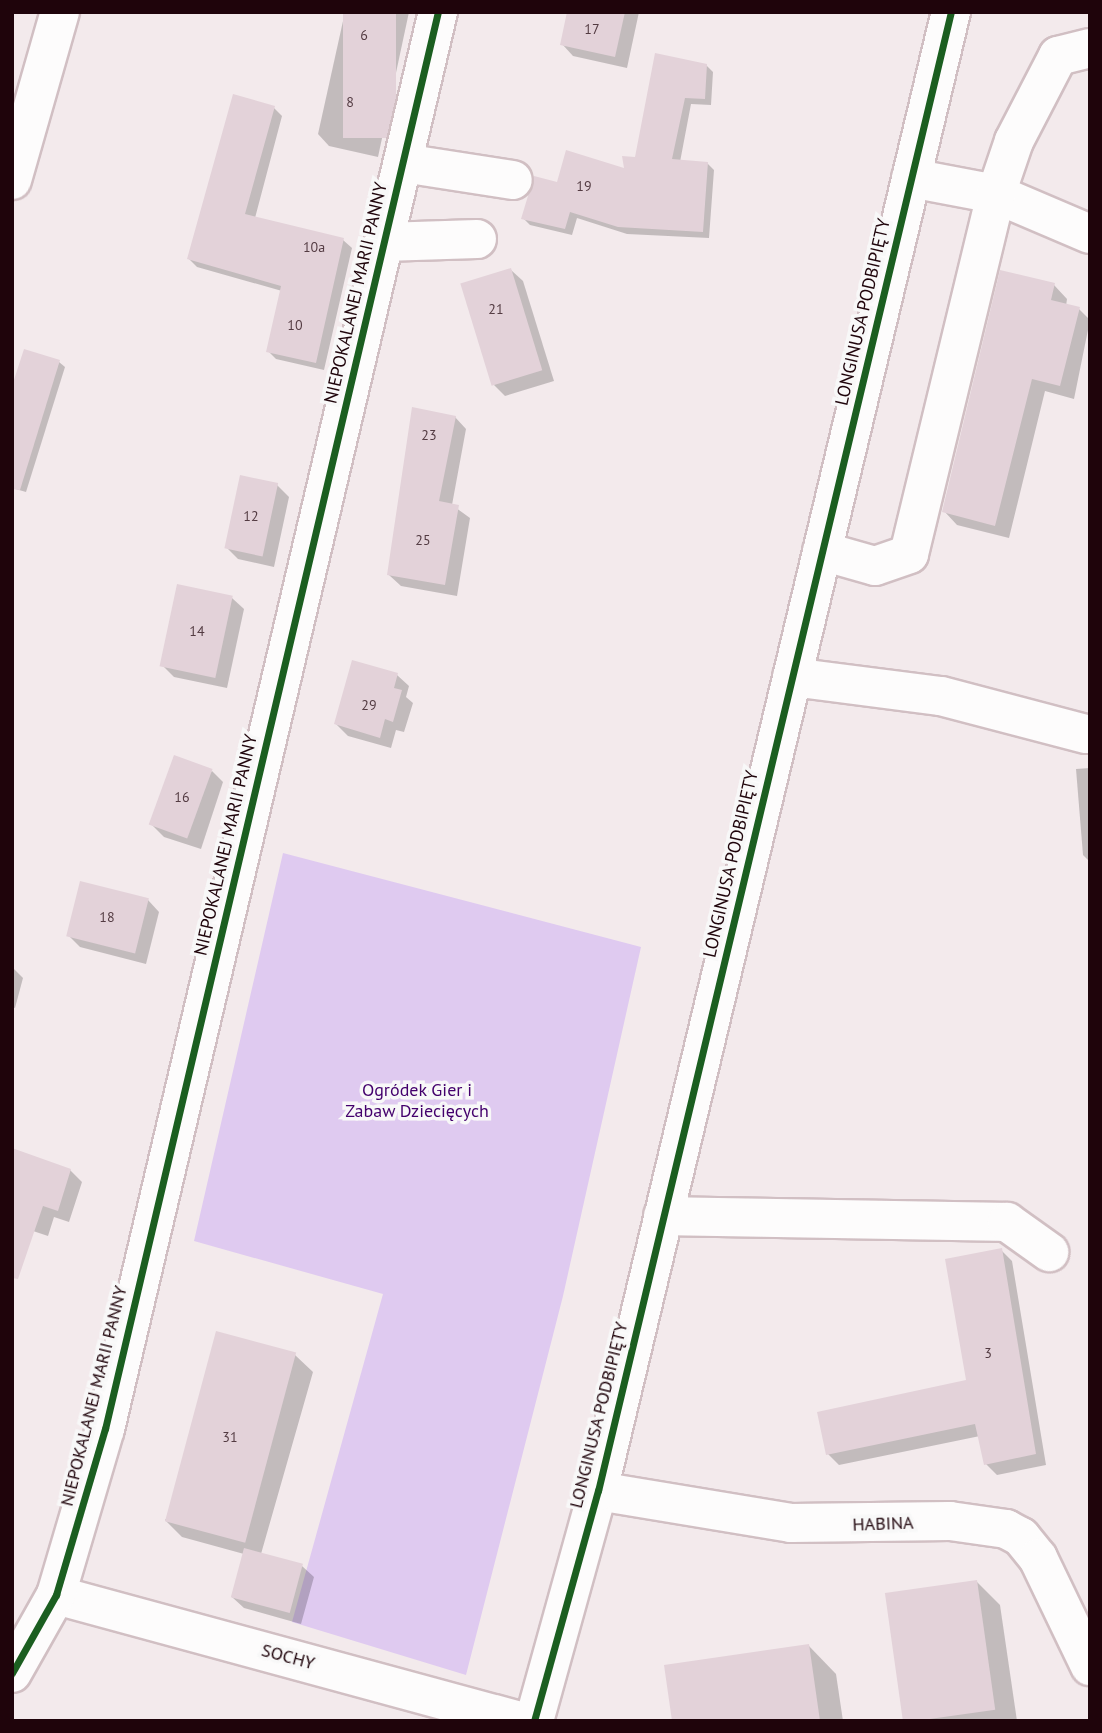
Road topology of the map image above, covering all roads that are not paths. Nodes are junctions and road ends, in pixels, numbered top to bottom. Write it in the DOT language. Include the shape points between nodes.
graph roads {
  1 [pos="60,12"];
  2 [pos="438,12"];
  3 [pos="951,12"];
  4 [pos="1090,48"];
  5 [pos="402,163"];
  6 [pos="911,178"];
  7 [pos="12,180"];
  8 [pos="513,180"];
  9 [pos="996,194"];
  10 [pos="1090,234"];
  11 [pos="477,239"];
  12 [pos="384,242"];
  13 [pos="822,551"];
  14 [pos="792,677"];
  15 [pos="1086,734"];
  16 [pos="663,1216"];
  17 [pos="1049,1252"];
  18 [pos="598,1491"];
  19 [pos="56,1595"];
  20 [pos="1090,1665"];
  21 [pos="12,1673"];
  22 [pos="519,1721"];
  23 [pos="534,1721"];
  1 -- 7 [label="street"];
  2 -- 5 [label="street, NIEPOKALANEJ MARII PANNY"];
  3 -- 6 [label="street, LONGINUSA PODBIPIĘTY"];
  4 -- 9 [label="street" via="1058,56 1014,141"];
  5 -- 8 [label="street"];
  5 -- 12 [label="street, NIEPOKALANEJ MARII PANNY"];
  6 -- 9 [label="street"];
  6 -- 13 [label="street, LONGINUSA PODBIPIĘTY"];
  9 -- 10 [label="street"];
  9 -- 13 [label="street" via="909,554 875,566"];
  11 -- 12 [label="street"];
  12 -- 19 [label="street, NIEPOKALANEJ MARII PANNY" via="105,1429"];
  13 -- 14 [label="street, LONGINUSA PODBIPIĘTY"];
  14 -- 15 [label="street" via="941,696"];
  14 -- 16 [label="street, LONGINUSA PODBIPIĘTY"];
  16 -- 17 [label="street" via="1007,1222"];
  16 -- 18 [label="street, LONGINUSA PODBIPIĘTY"];
  18 -- 20 [label="street, HABINA" via="792,1523 950,1521 1006,1530 1021,1537 1038,1558"];
  18 -- 23 [label="street, LONGINUSA PODBIPIĘTY"];
  19 -- 21 [label="street, NIEPOKALANEJ MARII PANNY"];
  19 -- 22 [label="street, SOCHY"];
}
